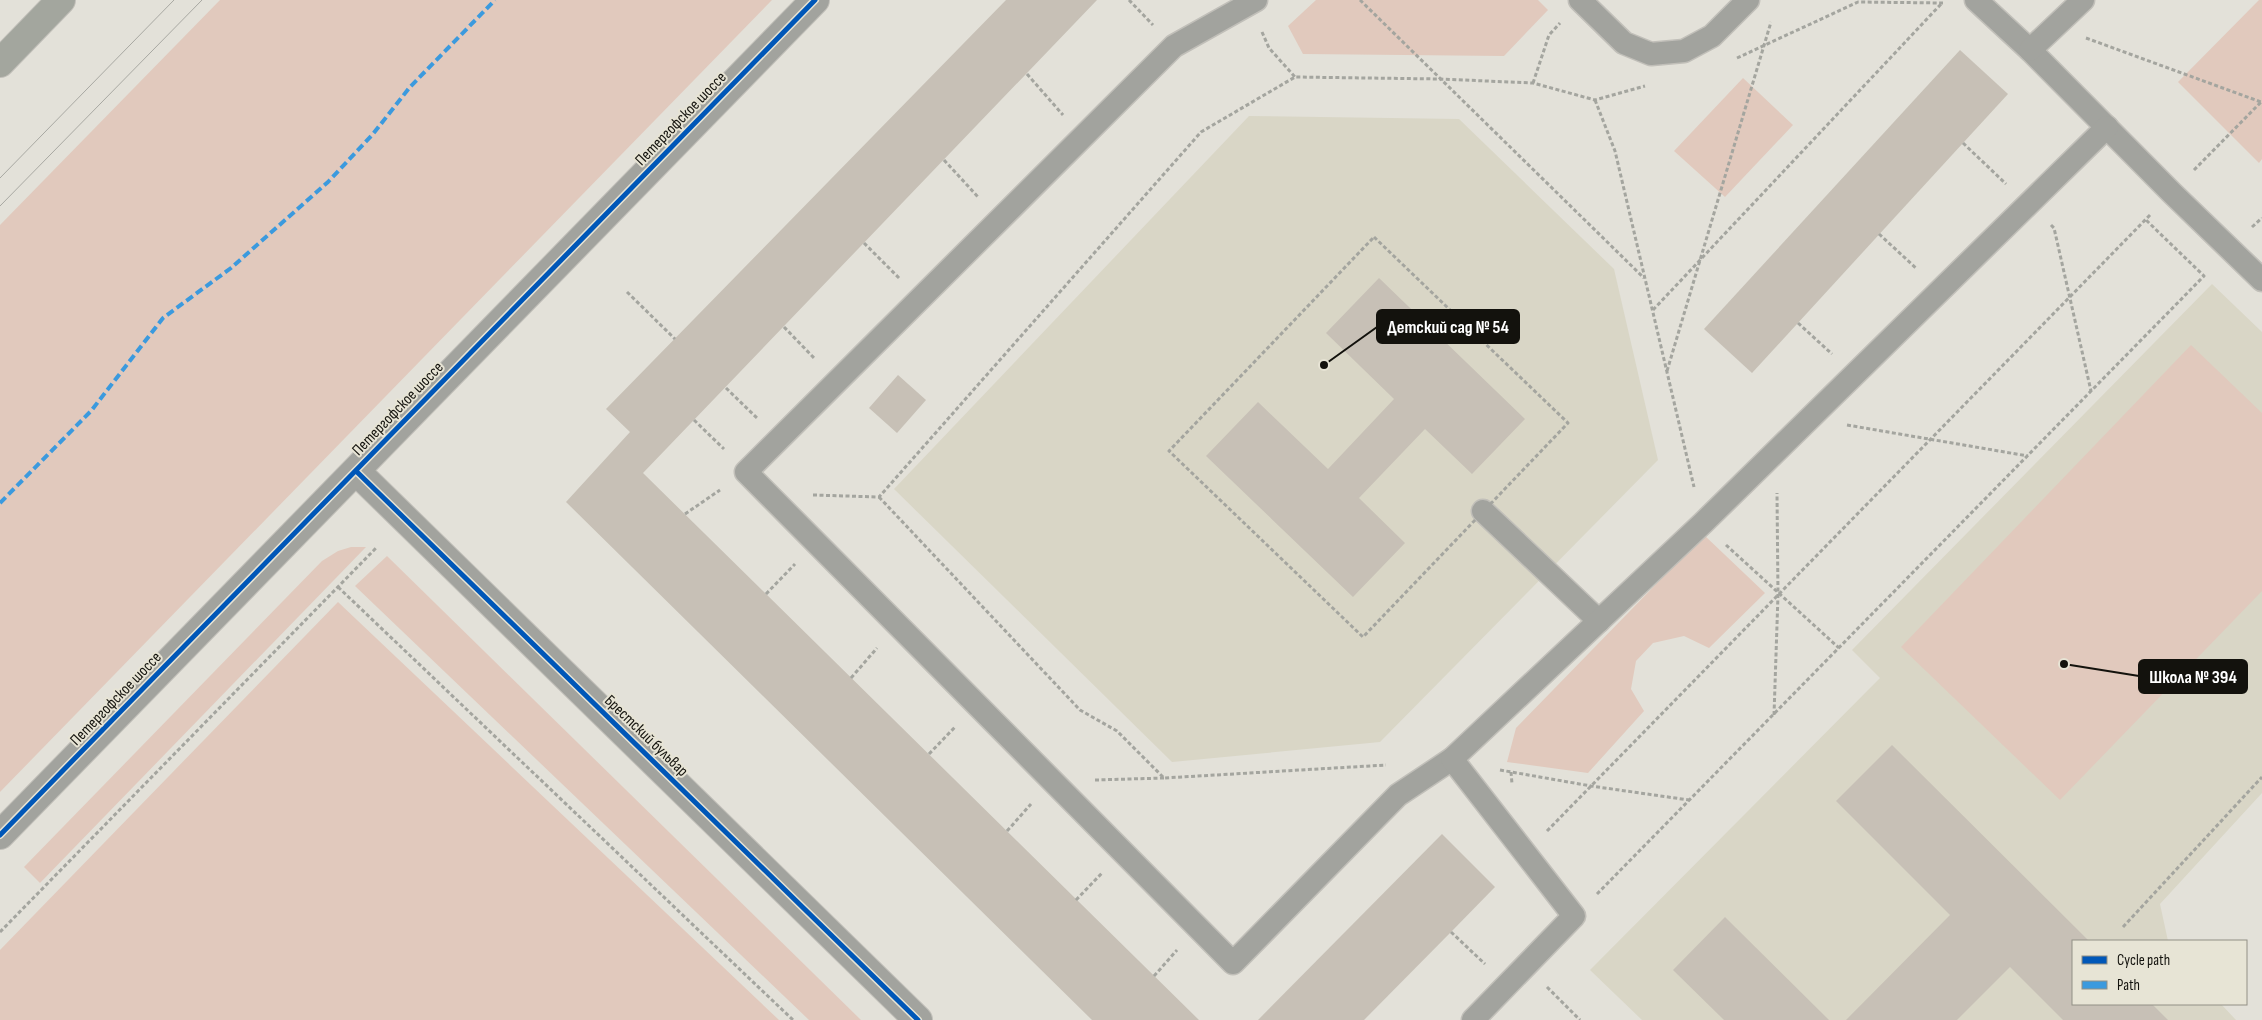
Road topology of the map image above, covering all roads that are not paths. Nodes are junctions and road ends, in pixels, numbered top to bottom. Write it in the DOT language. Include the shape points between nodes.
graph roads {
  1 [pos="62,0"];
  2 [pos="814,0"];
  3 [pos="1580,0"];
  4 [pos="1748,0"];
  5 [pos="1976,0"];
  6 [pos="2083,0"];
  7 [pos="1253,1"];
  8 [pos="2030,50"];
  9 [pos="0,63"];
  10 [pos="2107,127"];
  11 [pos="2262,280"];
  12 [pos="356,470"];
  13 [pos="1483,512"];
  14 [pos="1599,621"];
  15 [pos="1452,759"];
  16 [pos="0,835"];
  17 [pos="918,1020"];
  18 [pos="1473,1020"];
  1 -- 9 [label="main road"];
  2 -- 12 [label="street, Петергофское шоссе"];
  3 -- 4 [label="lane" via="1624,43 1651,54 1684,51 1712,36"];
  5 -- 8 [label="lane"];
  6 -- 8 [label="lane"];
  7 -- 15 [label="lane" via="1174,46 746,472 1233,963 1398,795"];
  8 -- 10 [label="lane"];
  10 -- 11 [label="lane"];
  10 -- 14 [label="lane"];
  12 -- 16 [label="street, Петергофское шоссе"];
  12 -- 17 [label="street, Брестский бульвар"];
  13 -- 14 [label="lane"];
  14 -- 15 [label="lane"];
  15 -- 18 [label="lane" via="1574,916"];
}
